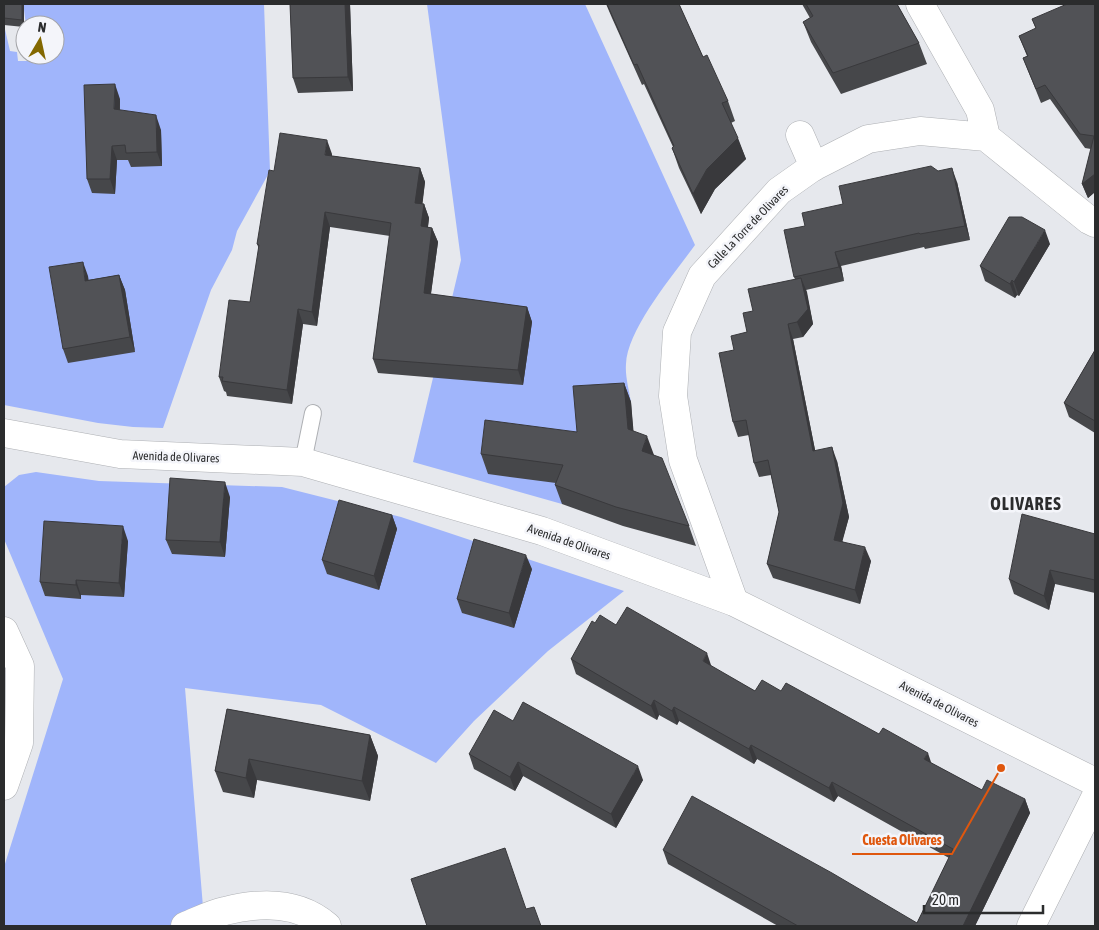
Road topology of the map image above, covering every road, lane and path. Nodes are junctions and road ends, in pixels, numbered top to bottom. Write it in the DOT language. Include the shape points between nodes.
graph roads {
  1 [pos="920,4"];
  2 [pos="800,135"];
  3 [pos="986,137"];
  4 [pos="814,167"];
  5 [pos="1092,222"];
  6 [pos="313,413"];
  7 [pos="4,433"];
  8 [pos="303,462"];
  9 [pos="734,602"];
  10 [pos="4,631"];
  11 [pos="1095,782"];
  12 [pos="4,786"];
  13 [pos="1095,798"];
  14 [pos="185,926"];
  15 [pos="327,926"];
  16 [pos="1031,926"];
  1 -- 3 [label="street" via="980,110"];
  2 -- 4 [label="street"];
  3 -- 4 [label="street, Calle La Torre de Olivares" via="920,132 868,139"];
  3 -- 5 [label="street"];
  4 -- 9 [label="street, Calle La Torre de Olivares" via="779,191 702,276 677,332 673,396 683,460"];
  6 -- 8 [label="lane"];
  7 -- 8 [label="street, Avenida de Olivares" via="120,454"];
  8 -- 9 [label="street, Avenida de Olivares" via="542,531"];
  9 -- 11 [label="street, Avenida de Olivares"];
  10 -- 12 [label="street" via="20,666 19,743"];
  13 -- 16 [label="street"];
  14 -- 15 [label="street" via="223,911 254,906 291,906"];
}
